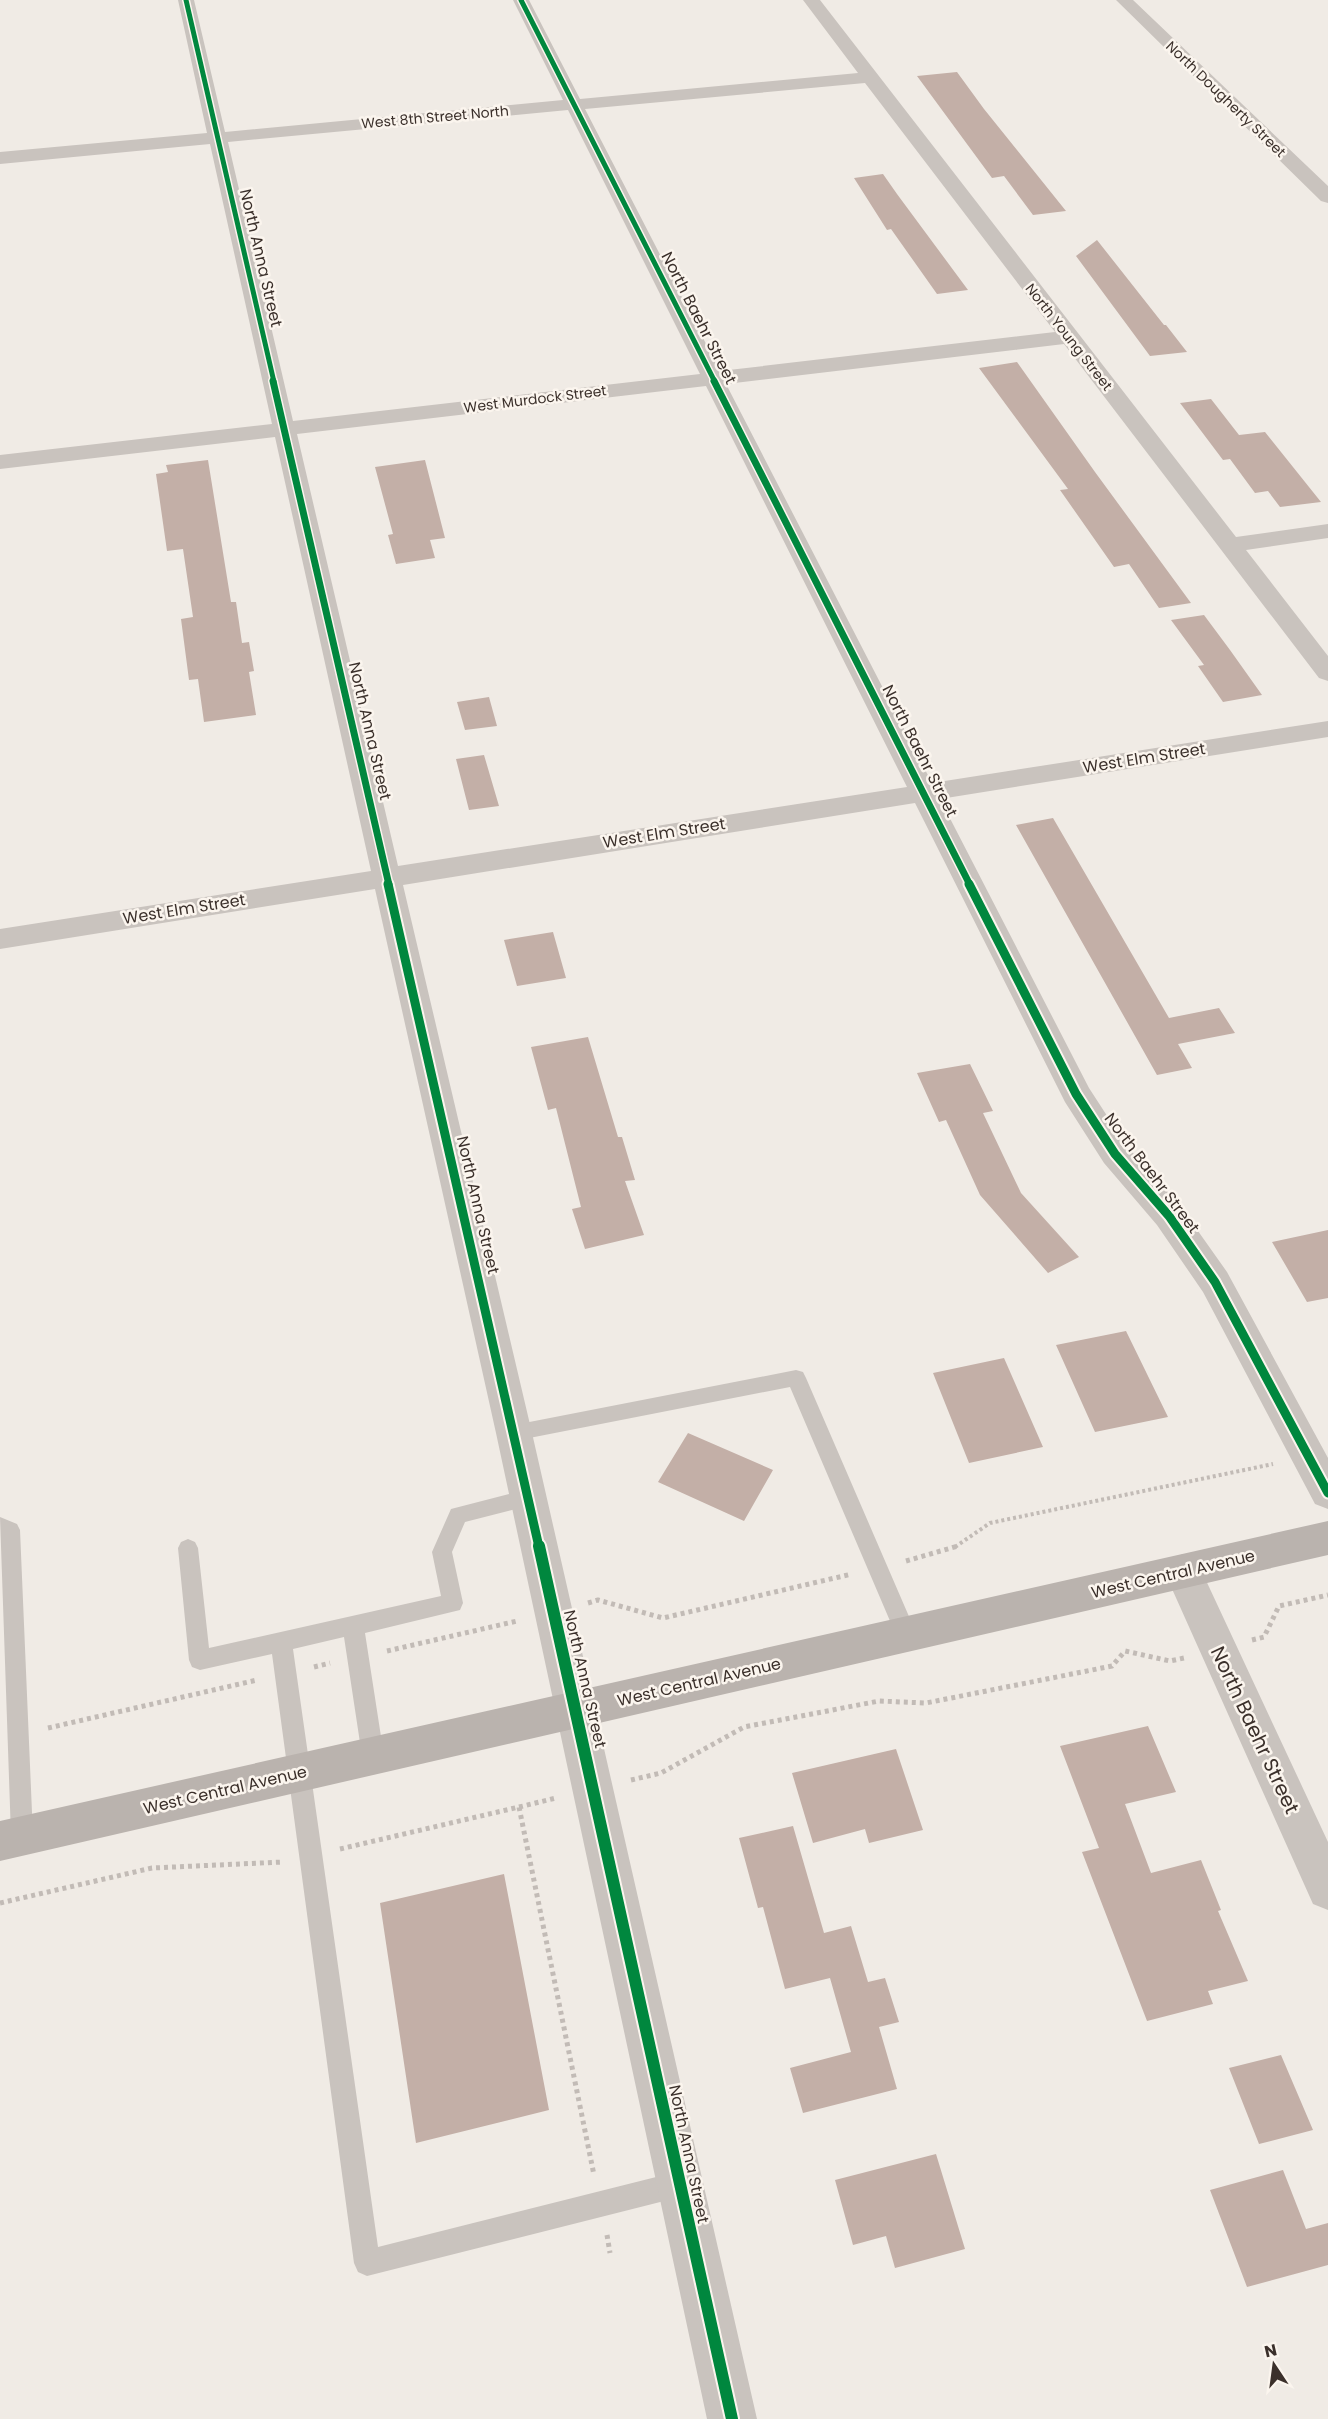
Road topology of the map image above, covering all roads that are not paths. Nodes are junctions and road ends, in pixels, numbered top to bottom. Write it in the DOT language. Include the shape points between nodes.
graph roads {
  1 [pos="186,0"];
  2 [pos="521,0"];
  3 [pos="810,0"];
  4 [pos="1124,0"];
  5 [pos="869,76"];
  6 [pos="574,105"];
  7 [pos="218,137"];
  8 [pos="0,158"];
  9 [pos="1328,197"];
  10 [pos="1070,337"];
  11 [pos="714,379"];
  12 [pos="285,429"];
  13 [pos="0,462"];
  14 [pos="1328,531"];
  15 [pos="1229,545"];
  16 [pos="1328,673"];
  17 [pos="1328,729"];
  18 [pos="924,792"];
  19 [pos="388,876"];
  20 [pos="0,939"];
  21 [pos="514,1433"];
  22 [pos="1328,1493"];
  23 [pos="529,1498"];
  24 [pos="0,1526"];
  25 [pos="1328,1539"];
  26 [pos="188,1548"];
  27 [pos="1183,1571"];
  28 [pos="353,1626"];
  29 [pos="906,1635"];
  30 [pos="281,1642"];
  31 [pos="8,1684"];
  32 [pos="577,1710"];
  33 [pos="373,1756"];
  34 [pos="300,1773"];
  35 [pos="11,1839"];
  36 [pos="1328,1889"];
  37 [pos="680,2184"];
  38 [pos="732,2419"];
  1 -- 7 [label="street, North Anna Street"];
  2 -- 6 [label="street, North Baehr Street"];
  3 -- 5 [label="street, North Young Street"];
  4 -- 9 [label="street, North Dougherty Street"];
  5 -- 6 [label="street, West 8th Street North"];
  5 -- 10 [label="street, North Young Street"];
  6 -- 7 [label="street, West 8th Street North"];
  6 -- 11 [label="street, North Baehr Street"];
  7 -- 8 [label="street, West 8th Street North"];
  7 -- 12 [label="street, North Anna Street"];
  10 -- 11 [label="street, West Murdock Street"];
  10 -- 15 [label="street, North Young Street"];
  11 -- 12 [label="street, West Murdock Street"];
  11 -- 18 [label="street, North Baehr Street"];
  12 -- 13 [label="street, West Murdock Street"];
  12 -- 19 [label="street, North Anna Street"];
  14 -- 15 [label="street"];
  15 -- 16 [label="street, North Young Street"];
  17 -- 18 [label="street, West Elm Street"];
  18 -- 19 [label="street, West Elm Street"];
  18 -- 22 [label="street, North Baehr Street" via="1076,1094 1115,1154 1169,1216 1215,1282"];
  19 -- 20 [label="street, West Elm Street"];
  19 -- 21 [label="street, North Anna Street"];
  21 -- 23 [label="street, North Anna Street"];
  21 -- 29 [label="lane" via="796,1378"];
  23 -- 28 [label="lane" via="458,1515 442,1552 453,1603"];
  23 -- 32 [label="street, North Anna Street"];
  24 -- 31 [label="lane" via="10,1530"];
  25 -- 27 [label="main road, West Central Avenue"];
  26 -- 30 [label="lane" via="200,1660"];
  27 -- 29 [label="main road, West Central Avenue"];
  27 -- 36 [label="street, North Baehr Street"];
  28 -- 30 [label="lane"];
  28 -- 33 [label="lane"];
  29 -- 32 [label="main road, West Central Avenue"];
  30 -- 34 [label="lane"];
  31 -- 35 [label="lane" via="18,1734"];
  32 -- 33 [label="main road, West Central Avenue"];
  32 -- 37 [label="street, North Anna Street"];
  33 -- 34 [label="main road, West Central Avenue"];
  34 -- 35 [label="main road, West Central Avenue"];
  34 -- 37 [label="lane" via="367,2263"];
  37 -- 38 [label="street, North Anna Street"];
}
